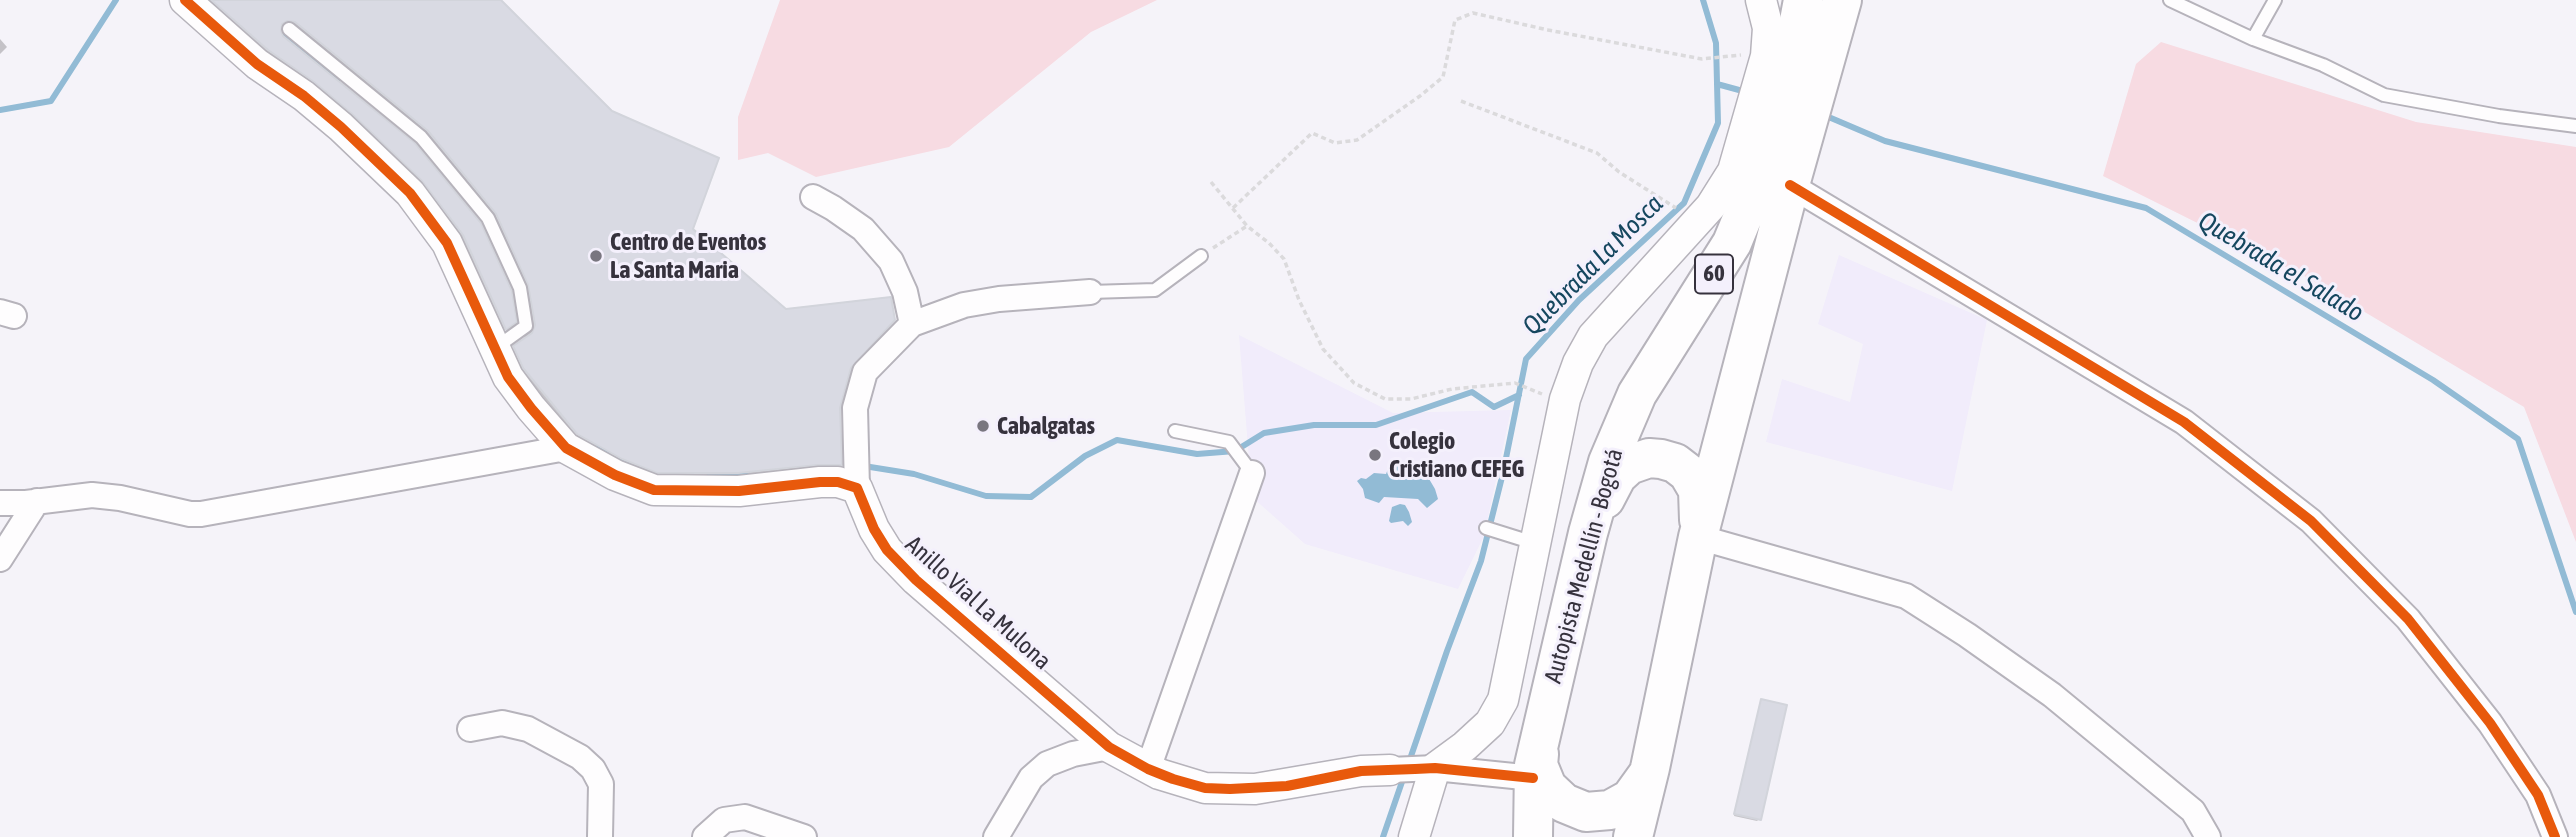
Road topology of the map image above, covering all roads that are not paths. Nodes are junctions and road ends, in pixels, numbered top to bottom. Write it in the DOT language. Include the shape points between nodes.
graph roads {
  1 [pos="185,0"];
  2 [pos="1761,0"];
  3 [pos="1802,0"];
  4 [pos="1842,0"];
  5 [pos="2170,0"];
  6 [pos="2275,0"];
  7 [pos="289,29"];
  8 [pos="2253,39"];
  9 [pos="2576,126"];
  10 [pos="1790,186"];
  11 [pos="813,197"];
  12 [pos="1201,256"];
  13 [pos="1090,292"];
  14 [pos="912,324"];
  15 [pos="494,349"];
  16 [pos="1175,431"];
  17 [pos="566,448"];
  18 [pos="1252,473"];
  19 [pos="857,484"];
  20 [pos="37,501"];
  21 [pos="0,503"];
  22 [pos="1486,528"];
  23 [pos="1588,533"];
  24 [pos="1698,537"];
  25 [pos="1526,540"];
  26 [pos="0,559"];
  27 [pos="470,729"];
  28 [pos="1539,741"];
  29 [pos="1109,747"];
  30 [pos="1650,768"];
  31 [pos="1148,769"];
  32 [pos="1413,769"];
  33 [pos="1533,778"];
  34 [pos="600,837"];
  35 [pos="705,837"];
  36 [pos="804,837"];
  37 [pos="996,837"];
  38 [pos="1414,837"];
  39 [pos="1533,837"];
  40 [pos="1633,837"];
  41 [pos="2208,837"];
  42 [pos="2555,837"];
  1 -- 15 [label="street" via="257,64 341,127 410,193 447,243"];
  2 -- 25 [label="street" via="1768,28 1766,56 1733,171 1711,206 1593,336 1565,399"];
  3 -- 23 [label="highway, Autopista Medellín - Bogotá / 60" via="1762,170 1732,243 1637,394 1608,462"];
  4 -- 10 [label="highway, 60"];
  5 -- 8 [label="lane"];
  6 -- 8 [label="lane"];
  7 -- 15 [label="lane" via="421,136 488,219 520,288 526,326"];
  8 -- 9 [label="lane" via="2323,65 2384,95"];
  10 -- 24 [label="highway, 60"];
  10 -- 42 [label="street" via="2184,422 2311,520 2408,620 2490,723 2538,795"];
  11 -- 14 [label="street" via="863,229 891,261"];
  12 -- 13 [label="lane" via="1155,290"];
  13 -- 14 [label="street" via="964,305"];
  14 -- 19 [label="street" via="865,372 855,408"];
  15 -- 17 [label="street" via="518,391"];
  16 -- 18 [label="lane" via="1229,442"];
  17 -- 19 [label="street" via="654,490 739,491 820,482"];
  17 -- 20 [label="street" via="201,514 92,495"];
  18 -- 31 [label="street"];
  19 -- 29 [label="street, Anillo Vial La Mulona" via="874,529 902,567"];
  20 -- 21 [label="street"];
  20 -- 26 [label="street"];
  22 -- 25 [label="lane"];
  23 -- 24 [label="highway" via="1617,476 1629,465 1649,458 1675,463 1688,473 1698,490"];
  23 -- 28 [label="highway, Autopista Medellín - Bogotá / 60"];
  24 -- 30 [label="highway, 60"];
  24 -- 41 [label="street" via="1906,596 2052,695 2193,811"];
  25 -- 32 [label="street" via="1503,700 1490,723 1465,746"];
  27 -- 34 [label="street" via="502,723 528,729 580,757 601,784"];
  28 -- 30 [label="highway" via="1538,765 1547,787 1564,803 1586,812 1610,810 1630,799"];
  28 -- 33 [label="highway, Autopista Medellín - Bogotá / 60"];
  29 -- 31 [label="street, Anillo Vial La Mulona"];
  29 -- 37 [label="street" via="1047,764 1031,778"];
  30 -- 40 [label="highway, 60"];
  31 -- 32 [label="street, Anillo Vial La Mulona" via="1205,788 1230,789 1287,786 1361,771"];
  32 -- 33 [label="street"];
  32 -- 38 [label="street"];
  33 -- 39 [label="highway, Autopista Medellín - Bogotá / 60"];
  35 -- 36 [label="street" via="724,820 745,817"];
}
